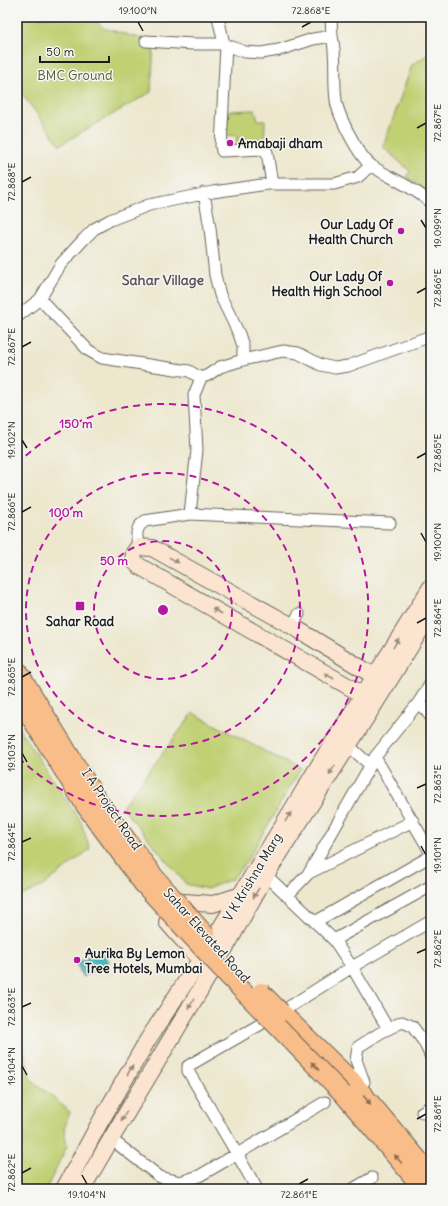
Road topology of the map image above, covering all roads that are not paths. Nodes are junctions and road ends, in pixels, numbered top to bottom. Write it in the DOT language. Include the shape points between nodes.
graph roads {
  1 [pos="218,17"];
  2 [pos="331,17"];
  3 [pos="332,36"];
  4 [pos="146,41"];
  5 [pos="225,45"];
  6 [pos="371,165"];
  7 [pos="272,184"];
  8 [pos="204,193"];
  9 [pos="431,203"];
  10 [pos="40,299"];
  11 [pos="17,317"];
  12 [pos="431,336"];
  13 [pos="243,360"];
  14 [pos="201,378"];
  15 [pos="190,514"];
  16 [pos="390,523"];
  17 [pos="138,547"];
  18 [pos="431,587"];
  19 [pos="431,613"];
  20 [pos="17,657"];
  21 [pos="17,669"];
  22 [pos="381,680"];
  23 [pos="431,683"];
  24 [pos="17,696"];
  25 [pos="370,699"];
  26 [pos="419,702"];
  27 [pos="17,711"];
  28 [pos="431,716"];
  29 [pos="348,745"];
  30 [pos="373,761"];
  31 [pos="413,821"];
  32 [pos="431,853"];
  33 [pos="431,856"];
  34 [pos="309,873"];
  35 [pos="266,875"];
  36 [pos="431,886"];
  37 [pos="240,895"];
  38 [pos="287,896"];
  39 [pos="184,902"];
  40 [pos="431,921"];
  41 [pos="315,922"];
  42 [pos="180,937"];
  43 [pos="222,939"];
  44 [pos="334,940"];
  45 [pos="205,965"];
  46 [pos="352,967"];
  47 [pos="188,977"];
  48 [pos="289,1007"];
  49 [pos="261,1024"];
  50 [pos="388,1029"];
  51 [pos="427,1040"];
  52 [pos="431,1057"];
  53 [pos="364,1082"];
  54 [pos="325,1102"];
  55 [pos="111,1139"];
  56 [pos="237,1154"];
  57 [pos="431,1174"];
  58 [pos="372,1178"];
  59 [pos="74,1187"];
  60 [pos="257,1189"];
  61 [pos="353,1189"];
  62 [pos="423,1189"];
  1 -- 5 [label="street"];
  2 -- 3 [label="street"];
  3 -- 5 [label="street" via="261,53 245,52"];
  3 -- 6 [label="street" via="336,102 356,148"];
  4 -- 5 [label="street"];
  5 -- 7 [label="street" via="222,150 262,149 267,152"];
  6 -- 7 [label="street" via="358,177 334,184"];
  6 -- 9 [label="street" via="405,184"];
  7 -- 8 [label="street"];
  8 -- 10 [label="street" via="149,205 94,229 61,264"];
  8 -- 13 [label="street" via="215,275 220,295 243,346"];
  10 -- 11 [label="street"];
  10 -- 14 [label="street" via="88,350 102,358 189,371"];
  12 -- 13 [label="street" via="348,366 335,368 321,365 298,353 283,351"];
  13 -- 14 [label="street" via="220,367"];
  14 -- 15 [label="street" via="194,395 197,450"];
  15 -- 16 [label="street"];
  15 -- 17 [label="street" via="145,521 137,532"];
  17 -- 22 [label="street, one-way" via="152,548 296,620"];
  25 -- 17 [label="street, one-way" via="139,566 133,560"];
  22 -- 18 [label="street, V K Krishna Marg, one-way"];
  19 -- 22 [label="street, V K Krishna Marg"];
  20 -- 39 [label="street, I A Project Road" via="102,799 142,853"];
  21 -- 57 [label="main road, Sahar Elevated Road, one-way, bridge" via="98,802 154,876 233,965 352,1081"];
  22 -- 25 [label="street, V K Krishna Marg"];
  23 -- 26 [label="street"];
  62 -- 24 [label="main road, Sahar Elevated Road, one-way, bridge" via="340,1091 143,884 86,807"];
  25 -- 29 [label="street, V K Krishna Marg"];
  37 -- 25 [label="street, V K Krishna Marg, one-way" via="321,762"];
  26 -- 28 [label="street"];
  26 -- 30 [label="street"];
  27 -- 42 [label="street" via="99,838"];
  29 -- 30 [label="street"];
  29 -- 35 [label="street, V K Krishna Marg, one-way"];
  30 -- 31 [label="street"];
  30 -- 34 [label="street"];
  31 -- 32 [label="street"];
  31 -- 34 [label="street"];
  33 -- 41 [label="street"];
  34 -- 38 [label="street"];
  35 -- 38 [label="street"];
  35 -- 43 [label="street, V K Krishna Marg, one-way"];
  36 -- 44 [label="street"];
  37 -- 39 [label="street" via="213,904"];
  37 -- 43 [label="street, V K Krishna Marg"];
  38 -- 41 [label="street"];
  39 -- 43 [label="street, I A Project Road"];
  40 -- 46 [label="street"];
  41 -- 44 [label="street"];
  42 -- 45 [label="street"];
  42 -- 47 [label="street" via="187,956"];
  43 -- 45 [label="street, V K Krishna Marg"];
  44 -- 46 [label="street"];
  45 -- 47 [label="street, V K Krishna Marg"];
  45 -- 55 [label="street, V K Krishna Marg, one-way"];
  46 -- 48 [label="street"];
  46 -- 50 [label="street"];
  59 -- 47 [label="street, V K Krishna Marg, one-way" via="147,1041"];
  49 -- 56 [label="street" via="188,1066 188,1071"];
  50 -- 51 [label="street" via="402,1022 412,1026"];
  50 -- 53 [label="street" via="358,1047 356,1060"];
  51 -- 52 [label="street"];
  54 -- 56 [label="street"];
  55 -- 56 [label="street" via="160,1177 180,1182 200,1176"];
  55 -- 59 [label="street, V K Krishna Marg"];
  56 -- 60 [label="street"];
  58 -- 61 [label="street"];
}
